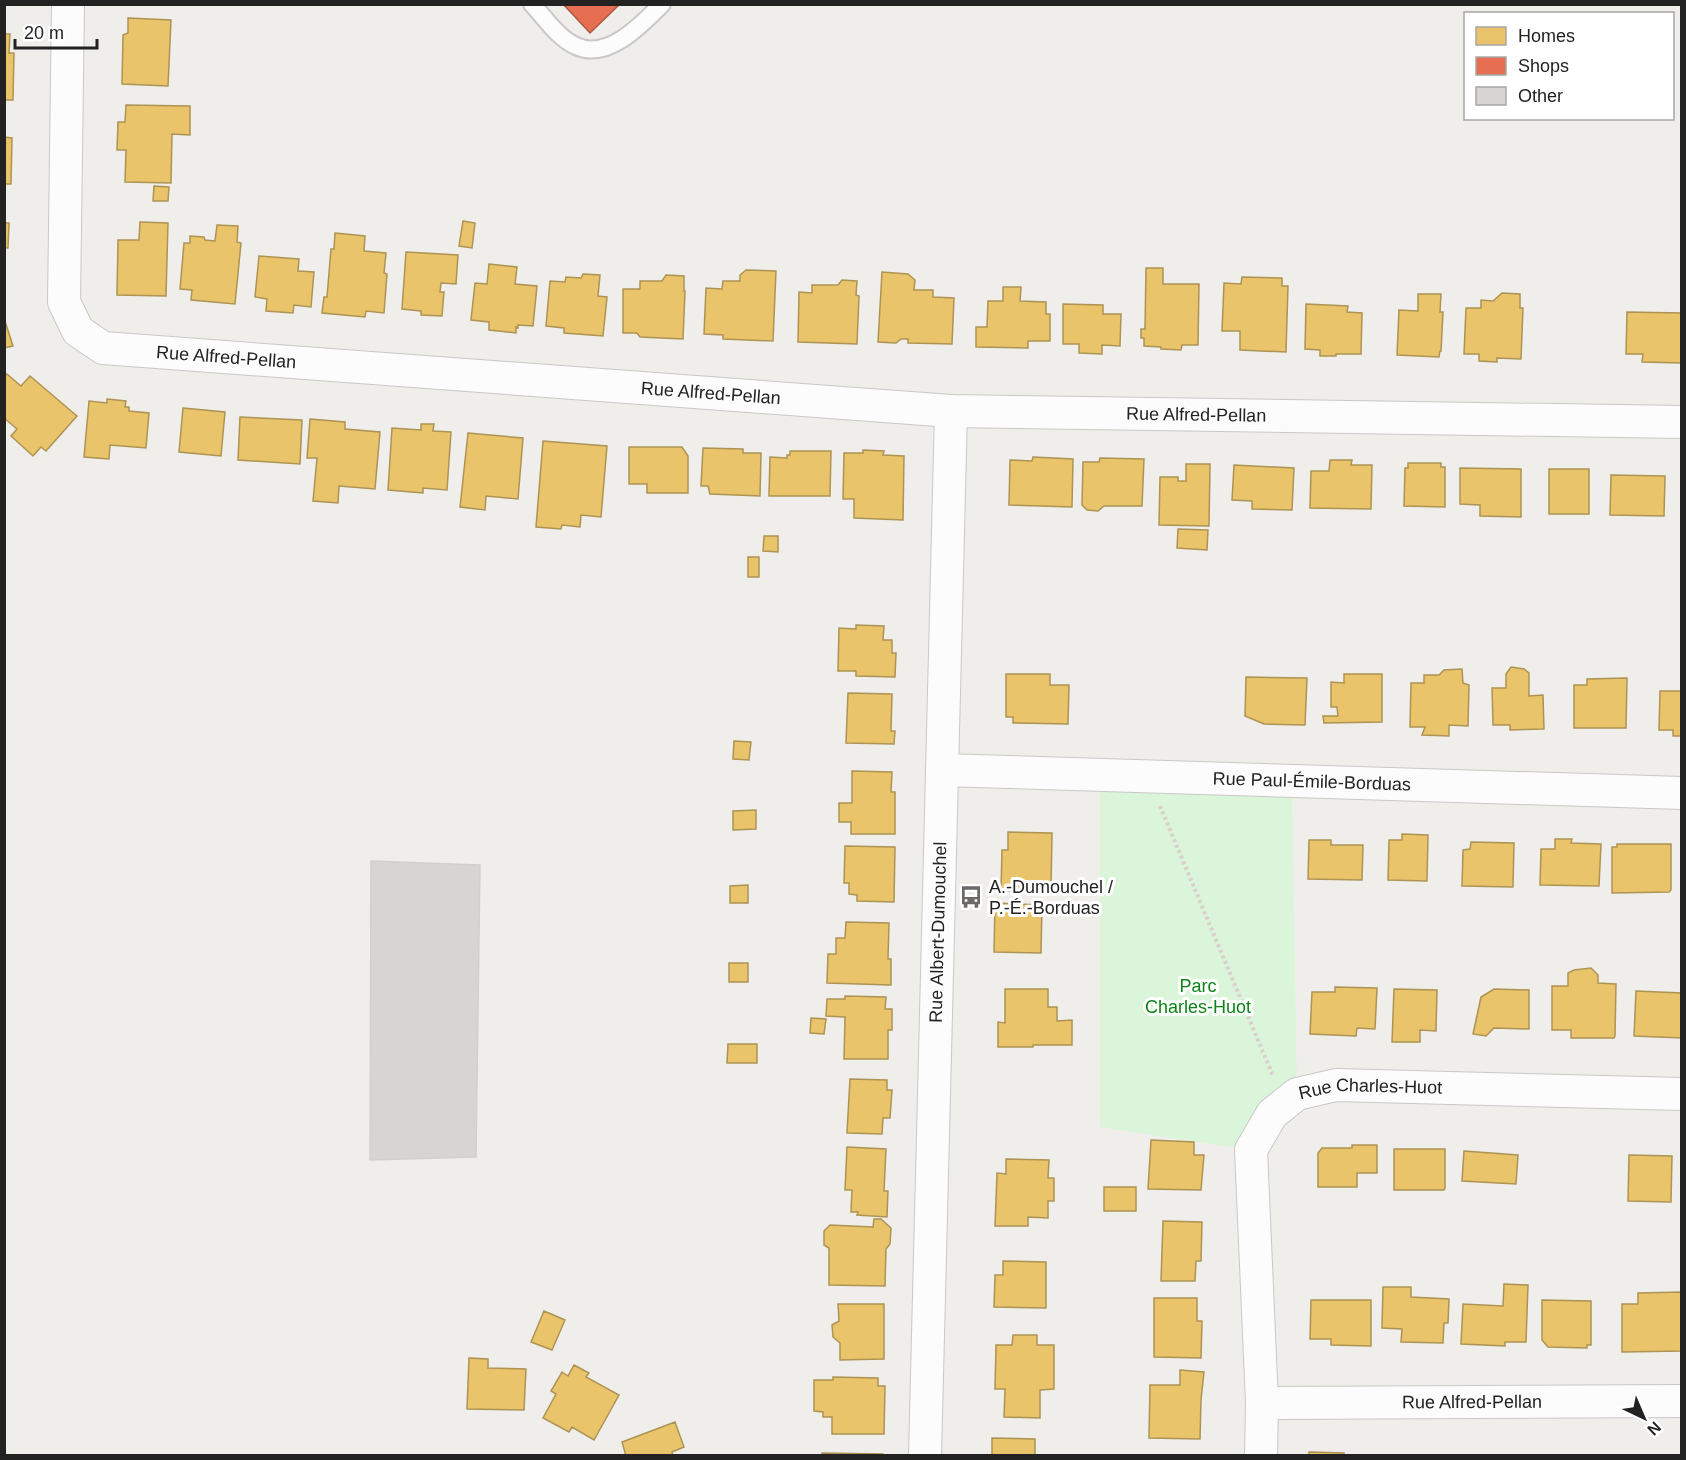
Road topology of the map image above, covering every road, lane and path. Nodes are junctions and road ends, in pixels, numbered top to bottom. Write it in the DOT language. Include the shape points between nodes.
graph roads {
  1 [pos="68,4"];
  2 [pos="532,4"];
  3 [pos="662,4"];
  4 [pos="951,411"];
  5 [pos="1682,422"];
  6 [pos="942,770"];
  7 [pos="1147,776"];
  8 [pos="1682,793"];
  9 [pos="1682,1094"];
  10 [pos="1285,1104"];
  11 [pos="1682,1401"];
  12 [pos="1262,1403"];
  13 [pos="925,1455"];
  14 [pos="1262,1455"];
  1 -- 4 [label="street, Rue Alfred-Pellan" via="64,302 78,331 103,348"];
  2 -- 3 [label="lane" via="562,36 591,50 622,41"];
  4 -- 5 [label="street, Rue Alfred-Pellan"];
  4 -- 6 [label="street, Rue Albert-Dumouchel"];
  6 -- 7 [label="street, Rue Paul-Émile-Borduas"];
  6 -- 13 [label="street, Rue Albert-Dumouchel"];
  7 -- 8 [label="street, Rue Paul-Émile-Borduas"];
  7 -- 10 [label="path"];
  9 -- 10 [label="street, Rue Charles-Huot" via="1336,1085 1297,1094"];
  10 -- 12 [label="street, Rue Charles-Huot" via="1272,1114 1251,1150"];
  11 -- 12 [label="street, Rue Alfred-Pellan"];
  12 -- 14 [label="street, Rue Charles-Huot"];
}
